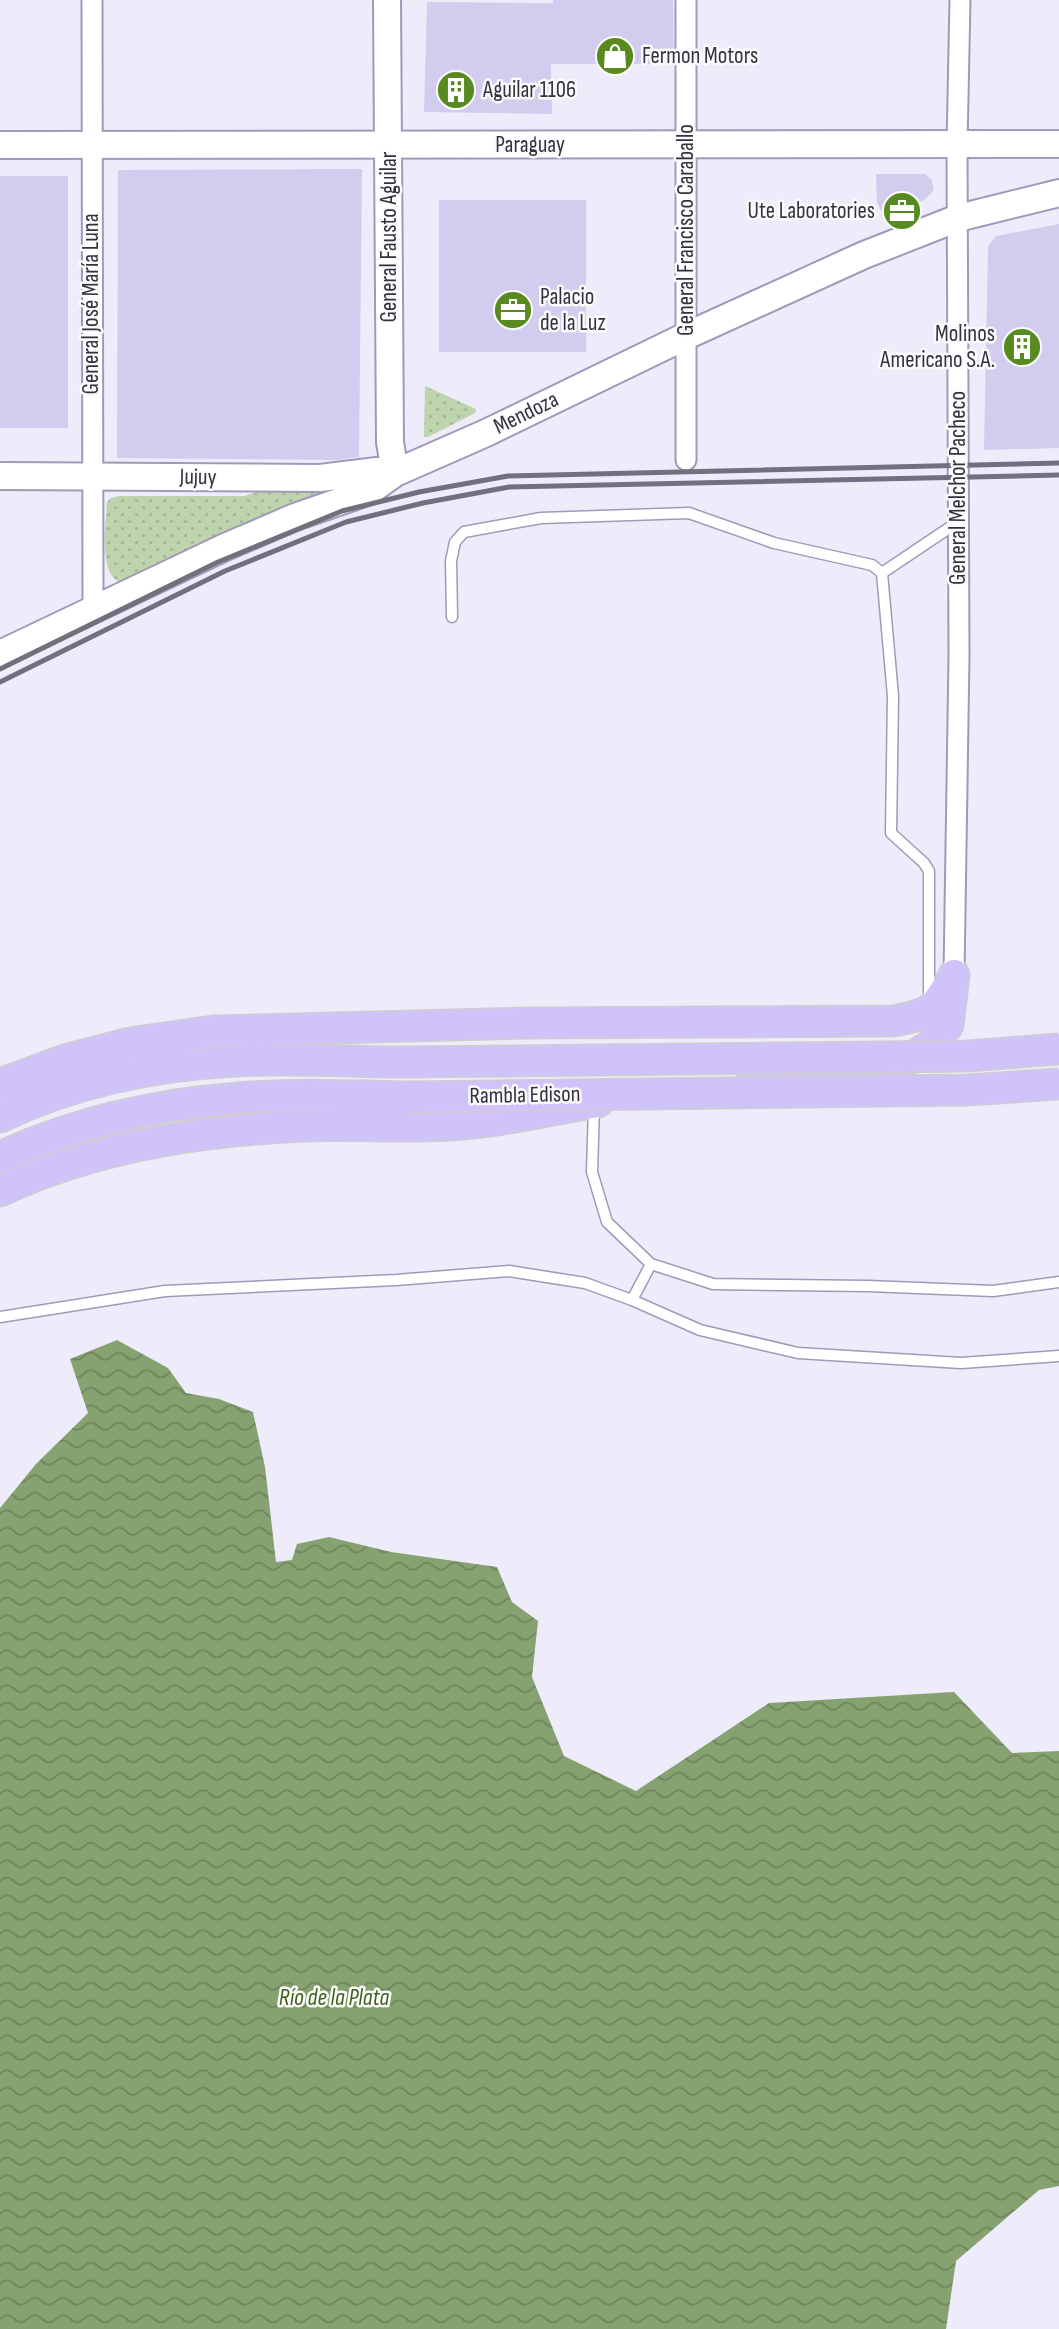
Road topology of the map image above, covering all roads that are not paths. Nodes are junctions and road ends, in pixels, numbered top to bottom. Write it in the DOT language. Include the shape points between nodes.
graph roads {
  1 [pos="92,0"];
  2 [pos="387,0"];
  3 [pos="686,0"];
  4 [pos="960,0"];
  5 [pos="1059,144"];
  6 [pos="0,145"];
  7 [pos="92,145"];
  8 [pos="388,145"];
  9 [pos="686,145"];
  10 [pos="957,145"];
  11 [pos="1059,193"];
  12 [pos="958,218"];
  13 [pos="686,336"];
  14 [pos="686,460"];
  15 [pos="395,473"];
  16 [pos="92,475"];
  17 [pos="0,476"];
  18 [pos="958,522"];
  19 [pos="881,573"];
  20 [pos="93,608"];
  21 [pos="452,617"];
  22 [pos="0,654"];
  23 [pos="954,975"];
  24 [pos="929,1010"];
  25 [pos="1059,1049"];
  26 [pos="0,1084"];
  27 [pos="1059,1084"];
  28 [pos="594,1103"];
  29 [pos="0,1117"];
  30 [pos="0,1157"];
  31 [pos="0,1191"];
  32 [pos="652,1264"];
  33 [pos="1059,1282"];
  34 [pos="632,1300"];
  35 [pos="0,1317"];
  36 [pos="1059,1356"];
  1 -- 7 [label="street, General José María Luna"];
  2 -- 8 [label="street, General Fausto Aguilar"];
  3 -- 9 [label="street, General Francisco Caraballo"];
  4 -- 10 [label="street, General Melchor Pacheco"];
  5 -- 10 [label="street, Paraguay"];
  6 -- 7 [label="street, Paraguay"];
  7 -- 8 [label="street, Paraguay"];
  7 -- 16 [label="street, General José María Luna"];
  8 -- 9 [label="street, Paraguay"];
  8 -- 15 [label="street, General Fausto Aguilar" via="390,442"];
  9 -- 10 [label="street, Paraguay"];
  9 -- 13 [label="street, General Francisco Caraballo"];
  10 -- 12 [label="street, General Melchor Pacheco"];
  11 -- 12 [label="street, Mendoza"];
  12 -- 13 [label="street, Mendoza"];
  12 -- 18 [label="street, General Melchor Pacheco"];
  13 -- 14 [label="street, General Francisco Caraballo"];
  13 -- 15 [label="street, Mendoza"];
  15 -- 16 [label="street, Jujuy" via="320,478"];
  15 -- 20 [label="street, Mendoza" via="370,491 259,533"];
  16 -- 17 [label="street, Jujuy"];
  16 -- 20 [label="street, General José María Luna"];
  18 -- 19 [label="lane"];
  18 -- 23 [label="street, General Melchor Pacheco"];
  19 -- 21 [label="lane" via="872,565 774,544 689,513 541,518 464,532 455,542"];
  19 -- 24 [label="lane" via="893,696 891,833 929,871"];
  20 -- 22 [label="street, Mendoza"];
  23 -- 24 [label="main road" via="939,1003"];
  23 -- 28 [label="main road" via="948,1025 934,1043 903,1063"];
  24 -- 26 [label="main road" via="893,1021 214,1031 130,1043"];
  25 -- 29 [label="main road, Rambla Edison, bridge" via="967,1056 237,1061 91,1083"];
  27 -- 30 [label="main road, Rambla Edison, bridge" via="967,1090 239,1097 100,1122"];
  28 -- 31 [label="main road" via="509,1120 302,1126 162,1141 88,1158"];
  28 -- 32 [label="lane" via="592,1172 607,1222"];
  32 -- 33 [label="lane" via="713,1284 993,1291"];
  32 -- 34 [label="lane"];
  34 -- 35 [label="lane" via="585,1283 509,1271 165,1291"];
  34 -- 36 [label="lane" via="700,1330 797,1353 961,1363"];
}
